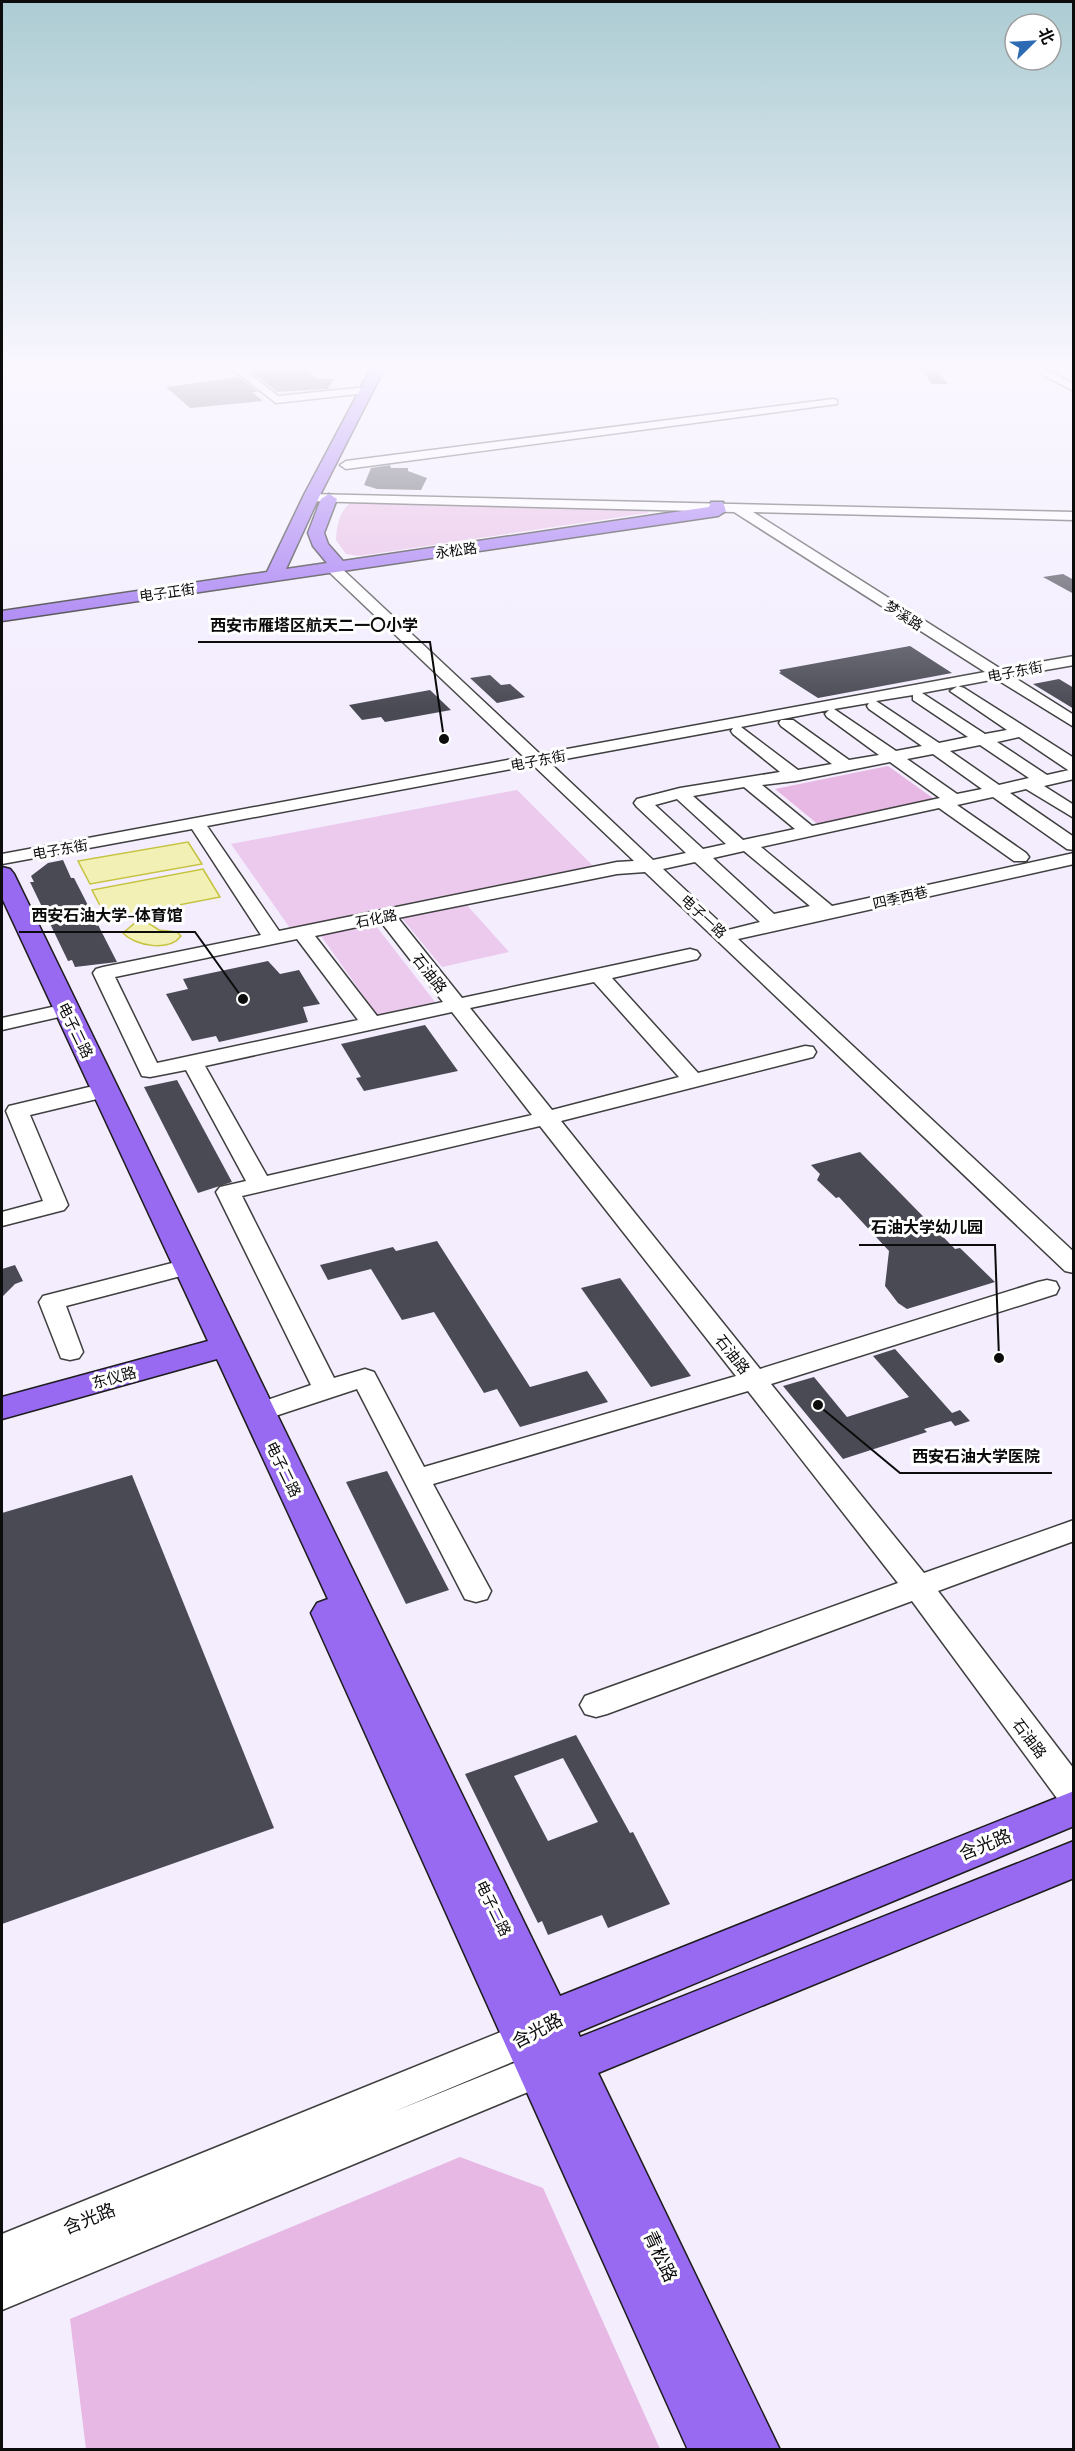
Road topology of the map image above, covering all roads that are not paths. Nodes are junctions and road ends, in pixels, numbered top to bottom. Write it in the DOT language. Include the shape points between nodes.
graph roads {
  1 [pos="321,479"];
  2 [pos="339,479"];
  3 [pos="311,498"];
  4 [pos="329,498"];
  5 [pos="713,507"];
  6 [pos="737,507"];
  7 [pos="1074,514"];
  8 [pos="294,531"];
  9 [pos="331,565"];
  10 [pos="275,573"];
  11 [pos="2,611"];
  12 [pos="2,616"];
  13 [pos="1074,660"];
  14 [pos="996,675"];
  15 [pos="958,691"];
  16 [pos="919,697"];
  17 [pos="875,706"];
  18 [pos="833,714"];
  19 [pos="1074,722"];
  20 [pos="787,723"];
  21 [pos="739,731"];
  22 [pos="1021,732"];
  23 [pos="984,740"];
  24 [pos="937,749"];
  25 [pos="892,758"];
  26 [pos="536,760"];
  27 [pos="847,766"];
  28 [pos="1074,766"];
  29 [pos="1074,774"];
  30 [pos="795,776"];
  31 [pos="747,781"];
  32 [pos="1036,781"];
  33 [pos="996,791"];
  34 [pos="680,792"];
  35 [pos="948,801"];
  36 [pos="1074,813"];
  37 [pos="197,824"];
  38 [pos="809,832"];
  39 [pos="1073,845"];
  40 [pos="743,846"];
  41 [pos="701,855"];
  42 [pos="1020,857"];
  43 [pos="1074,858"];
  44 [pos="2,859"];
  45 [pos="650,866"];
  46 [pos="2,874"];
  47 [pos="2,906"];
  48 [pos="386,916"];
  49 [pos="302,932"];
  50 [pos="726,936"];
  51 [pos="274,939"];
  52 [pos="690,955"];
  53 [pos="598,974"];
  54 [pos="455,1005"];
  55 [pos="52,1014"];
  56 [pos="2,1024"];
  57 [pos="372,1024"];
  58 [pos="805,1052"];
  59 [pos="192,1061"];
  60 [pos="695,1082"];
  61 [pos="89,1094"];
  62 [pos="546,1118"];
  63 [pos="260,1185"];
  64 [pos="2,1219"];
  65 [pos="1074,1266"];
  66 [pos="171,1271"];
  67 [pos="1047,1288"];
  68 [pos="216,1344"];
  69 [pos="70,1352"];
  70 [pos="754,1380"];
  71 [pos="326,1389"];
  72 [pos="2,1396"];
  73 [pos="2,1408"];
  74 [pos="257,1413"];
  75 [pos="416,1479"];
  76 [pos="1074,1530"];
  77 [pos="918,1587"];
  78 [pos="476,1591"];
  79 [pos="596,1705"];
  80 [pos="1074,1795"];
  81 [pos="1074,1808"];
  82 [pos="1074,1859"];
  83 [pos="547,2048"];
  84 [pos="2,2254"];
  85 [pos="2,2290"];
  86 [pos="716,2450"];
  87 [pos="753,2450"];
  1 -- 3 [label="main road"];
  2 -- 4 [label="main road, 电子一路"];
  3 -- 4 [label="street"];
  3 -- 8 [label="main road"];
  4 -- 5 [label="street"];
  4 -- 9 [label="main road, 电子一路" via="315,536"];
  5 -- 6 [label="street, 永松路"];
  5 -- 9 [label="main road, 永松路" via="718,511"];
  6 -- 7 [label="street, 永松路"];
  6 -- 14 [label="street, 梦溪路"];
  8 -- 9 [label="main road, 电子一路"];
  8 -- 10 [label="main road"];
  9 -- 10 [label="main road, 电子正街"];
  9 -- 26 [label="street, 电子一路"];
  10 -- 11 [label="main road, 电子正街"];
  10 -- 12 [label="main road, 电子正街"];
  13 -- 14 [label="street, 电子东街"];
  14 -- 19 [label="street, 梦溪路"];
  14 -- 26 [label="street, 电子东街"];
  15 -- 22 [label="street"];
  16 -- 23 [label="street"];
  17 -- 24 [label="street"];
  18 -- 25 [label="street"];
  20 -- 27 [label="street"];
  21 -- 30 [label="street"];
  22 -- 23 [label="street"];
  22 -- 28 [label="street"];
  23 -- 24 [label="street"];
  23 -- 32 [label="street"];
  24 -- 25 [label="street"];
  24 -- 33 [label="street"];
  25 -- 27 [label="street"];
  25 -- 35 [label="street"];
  26 -- 37 [label="street, 电子东街"];
  26 -- 45 [label="street, 电子一路"];
  27 -- 30 [label="street"];
  29 -- 32 [label="street, 石化路"];
  30 -- 31 [label="street"];
  31 -- 34 [label="street"];
  31 -- 38 [label="street"];
  32 -- 33 [label="street, 石化路"];
  32 -- 36 [label="street"];
  33 -- 35 [label="street, 石化路"];
  33 -- 39 [label="street"];
  34 -- 40 [label="street"];
  34 -- 41 [label="street" via="643,803"];
  35 -- 38 [label="street, 石化路"];
  35 -- 42 [label="street"];
  37 -- 44 [label="street, 电子东街"];
  37 -- 51 [label="street"];
  38 -- 40 [label="street, 石化路"];
  40 -- 41 [label="street, 石化路"];
  40 -- 41 [label="street" via="824,908 770,921"];
  41 -- 45 [label="street, 石化路"];
  43 -- 50 [label="street, 四季西巷"];
  45 -- 48 [label="street, 石化路" via="617,868"];
  45 -- 50 [label="street, 电子一路"];
  46 -- 68 [label="main road, 电子二路"];
  47 -- 55 [label="main road, 电子二路"];
  48 -- 49 [label="street, 石化路"];
  48 -- 54 [label="street, 石油路"];
  49 -- 51 [label="street, 石化路"];
  49 -- 57 [label="street"];
  50 -- 65 [label="street, 电子一路"];
  51 -- 59 [label="street, 石化路" via="103,973 150,1071"];
  52 -- 53 [label="street"];
  53 -- 54 [label="street"];
  53 -- 60 [label="street"];
  54 -- 57 [label="street"];
  54 -- 62 [label="street, 石油路"];
  55 -- 56 [label="street"];
  55 -- 61 [label="main road, 电子二路"];
  57 -- 59 [label="street"];
  58 -- 60 [label="street"];
  59 -- 63 [label="street"];
  60 -- 62 [label="street"];
  61 -- 64 [label="street" via="17,1111 57,1205"];
  61 -- 66 [label="main road, 电子二路"];
  62 -- 63 [label="street"];
  62 -- 70 [label="street, 石油路"];
  63 -- 71 [label="street" via="228,1192"];
  66 -- 68 [label="main road, 电子二路"];
  66 -- 69 [label="street" via="52,1302"];
  67 -- 70 [label="street"];
  68 -- 72 [label="main road, 东仪路"];
  68 -- 73 [label="main road, 东仪路"];
  68 -- 74 [label="main road, 电子二路"];
  68 -- 83 [label="main road, 电子二路"];
  70 -- 75 [label="street"];
  70 -- 77 [label="street, 石油路"];
  71 -- 74 [label="street"];
  71 -- 75 [label="street" via="365,1378"];
  74 -- 83 [label="main road, 电子二路"];
  75 -- 78 [label="street"];
  76 -- 77 [label="street"];
  77 -- 79 [label="street"];
  77 -- 80 [label="street, 石油路"];
  81 -- 83 [label="main road, 含光路"];
  82 -- 83 [label="main road, 含光路"];
  83 -- 84 [label="street, 含光路"];
  83 -- 85 [label="street, 含光路"];
  83 -- 86 [label="main road, 青松路"];
  83 -- 87 [label="main road, 青松路"];
}
